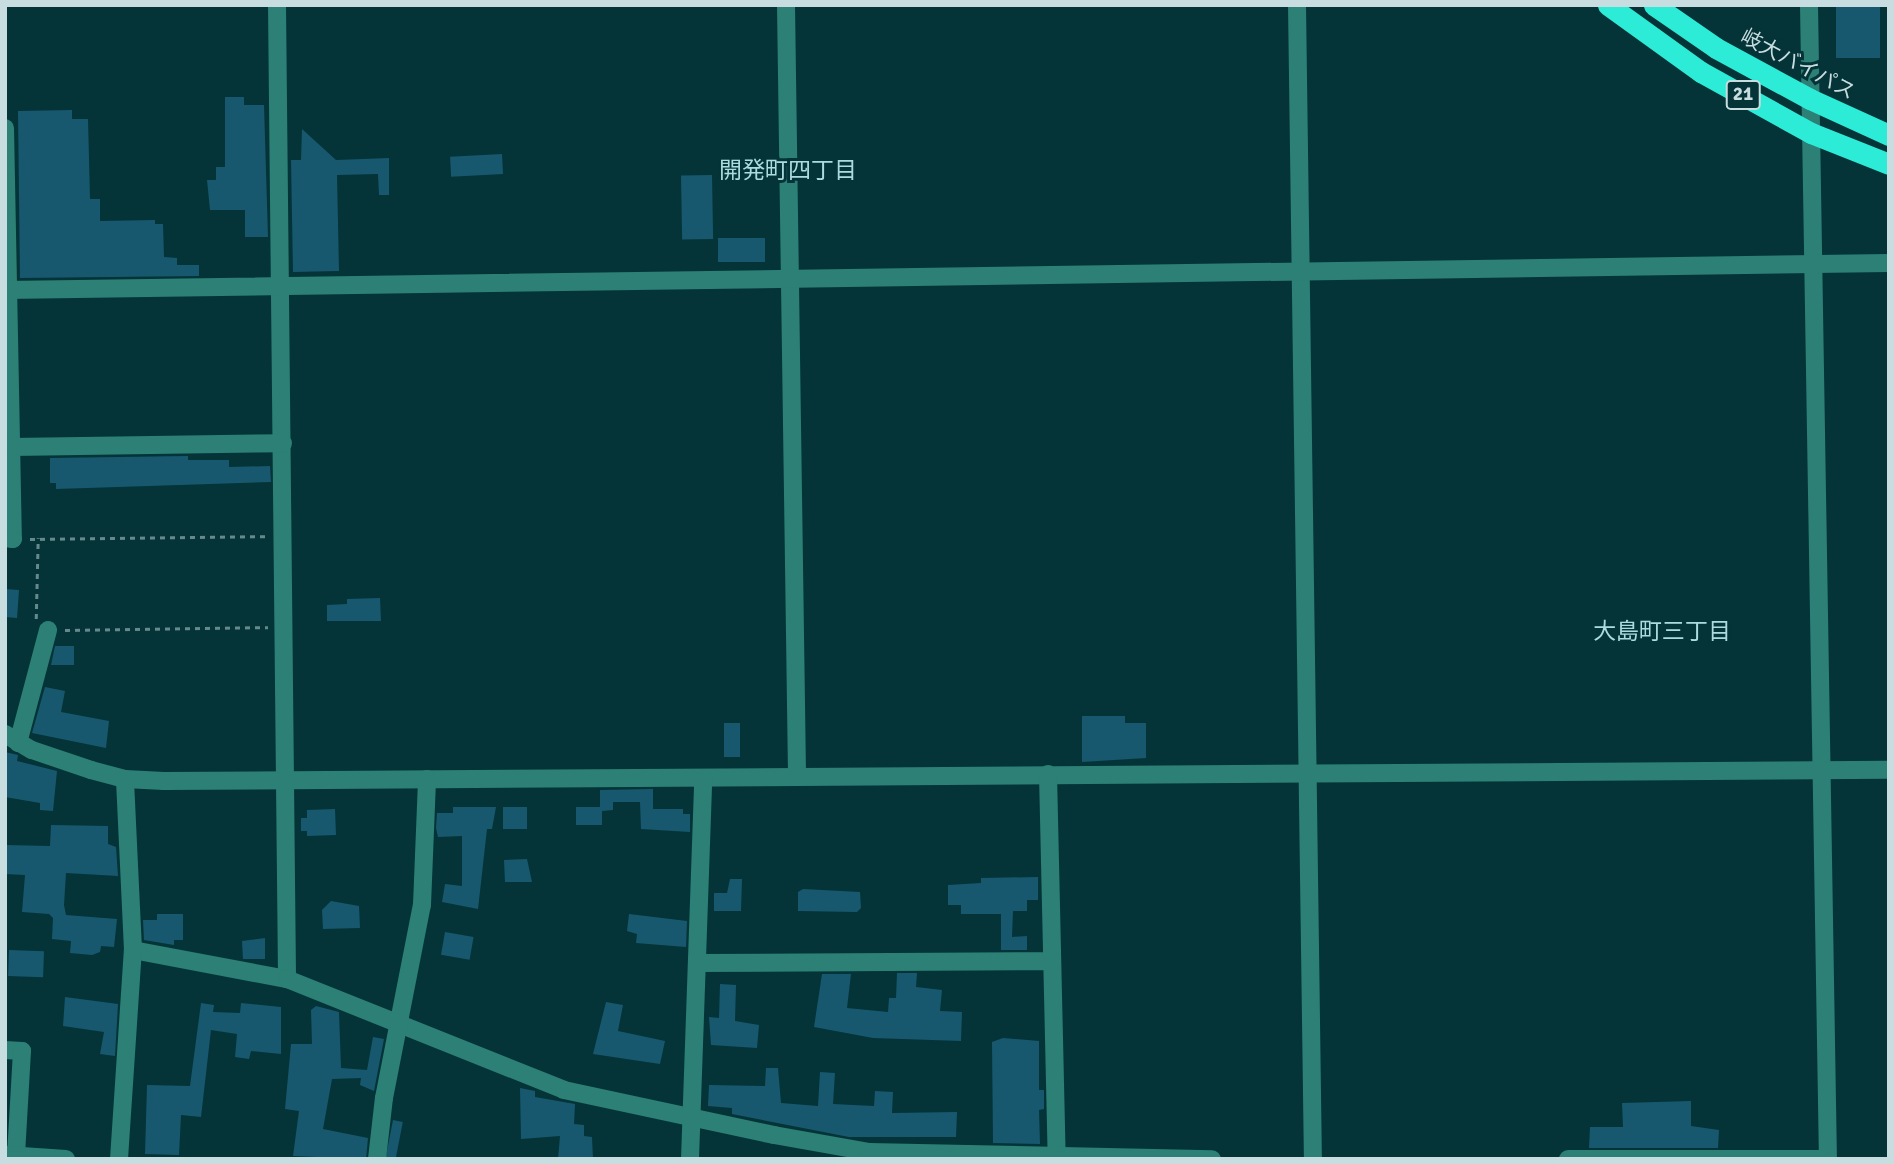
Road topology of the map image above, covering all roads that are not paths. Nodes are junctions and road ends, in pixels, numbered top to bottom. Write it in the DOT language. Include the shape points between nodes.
graph roads {
  1 [pos="277,5"];
  2 [pos="786,5"];
  3 [pos="1297,5"];
  4 [pos="1608,5"];
  5 [pos="1654,5"];
  6 [pos="1809,5"];
  7 [pos="1810,99"];
  8 [pos="5,128"];
  9 [pos="1811,133"];
  10 [pos="1889,135"];
  11 [pos="1889,164"];
  12 [pos="1889,263"];
  13 [pos="1814,264"];
  14 [pos="1303,274"];
  15 [pos="791,280"];
  16 [pos="278,287"];
  17 [pos="7,290"];
  18 [pos="283,443"];
  19 [pos="11,447"];
  20 [pos="9,539"];
  21 [pos="48,630"];
  22 [pos="12,738"];
  23 [pos="1311,770"];
  24 [pos="1821,770"];
  25 [pos="1889,770"];
  26 [pos="1048,774"];
  27 [pos="797,775"];
  28 [pos="703,778"];
  29 [pos="125,779"];
  30 [pos="427,779"];
  31 [pos="288,780"];
  32 [pos="134,950"];
  33 [pos="1051,961"];
  34 [pos="697,963"];
  35 [pos="287,978"];
  36 [pos="398,1024"];
  37 [pos="5,1050"];
  38 [pos="691,1117"];
  39 [pos="11,1155"];
  40 [pos="1057,1158"];
  41 [pos="66,1159"];
  42 [pos="119,1159"];
  43 [pos="377,1159"];
  44 [pos="690,1159"];
  45 [pos="1212,1159"];
  46 [pos="1313,1159"];
  47 [pos="1567,1159"];
  48 [pos="1821,1159"];
  49 [pos="1828,1159"];
  1 -- 16 [label="street"];
  2 -- 15 [label="street"];
  3 -- 14 [label="street"];
  4 -- 9 [label="highway, 21" via="1701,72"];
  5 -- 7 [label="highway, 岐大バイパス / 21" via="1716,48"];
  6 -- 7 [label="street"];
  7 -- 9 [label="street"];
  7 -- 10 [label="highway, 岐大バイパス / 21"];
  8 -- 17 [label="street"];
  9 -- 11 [label="highway, 21"];
  9 -- 13 [label="street"];
  12 -- 13 [label="street"];
  13 -- 14 [label="street"];
  13 -- 24 [label="street"];
  14 -- 15 [label="street"];
  14 -- 23 [label="street"];
  15 -- 16 [label="street"];
  15 -- 27 [label="street"];
  16 -- 17 [label="street"];
  16 -- 18 [label="street"];
  17 -- 19 [label="street"];
  18 -- 19 [label="street"];
  18 -- 31 [label="street"];
  19 -- 20 [label="street"];
  21 -- 22 [label="street"];
  22 -- 29 [label="street"];
  23 -- 24 [label="street"];
  23 -- 26 [label="street"];
  23 -- 46 [label="street"];
  24 -- 25 [label="street"];
  24 -- 49 [label="street"];
  26 -- 27 [label="street"];
  26 -- 33 [label="street"];
  27 -- 28 [label="street"];
  28 -- 30 [label="street"];
  28 -- 34 [label="street"];
  29 -- 31 [label="street"];
  29 -- 32 [label="street"];
  30 -- 31 [label="street"];
  30 -- 36 [label="street" via="422,905"];
  31 -- 35 [label="street"];
  32 -- 35 [label="street"];
  32 -- 42 [label="street"];
  33 -- 34 [label="street"];
  33 -- 40 [label="street"];
  34 -- 38 [label="street"];
  35 -- 36 [label="street" via="340,996"];
  36 -- 38 [label="street" via="564,1090"];
  36 -- 43 [label="street"];
  37 -- 39 [label="street" via="22,1051"];
  38 -- 40 [label="street" via="869,1152"];
  38 -- 44 [label="street"];
  39 -- 41 [label="street"];
  40 -- 45 [label="street"];
  47 -- 48 [label="street"];
}
